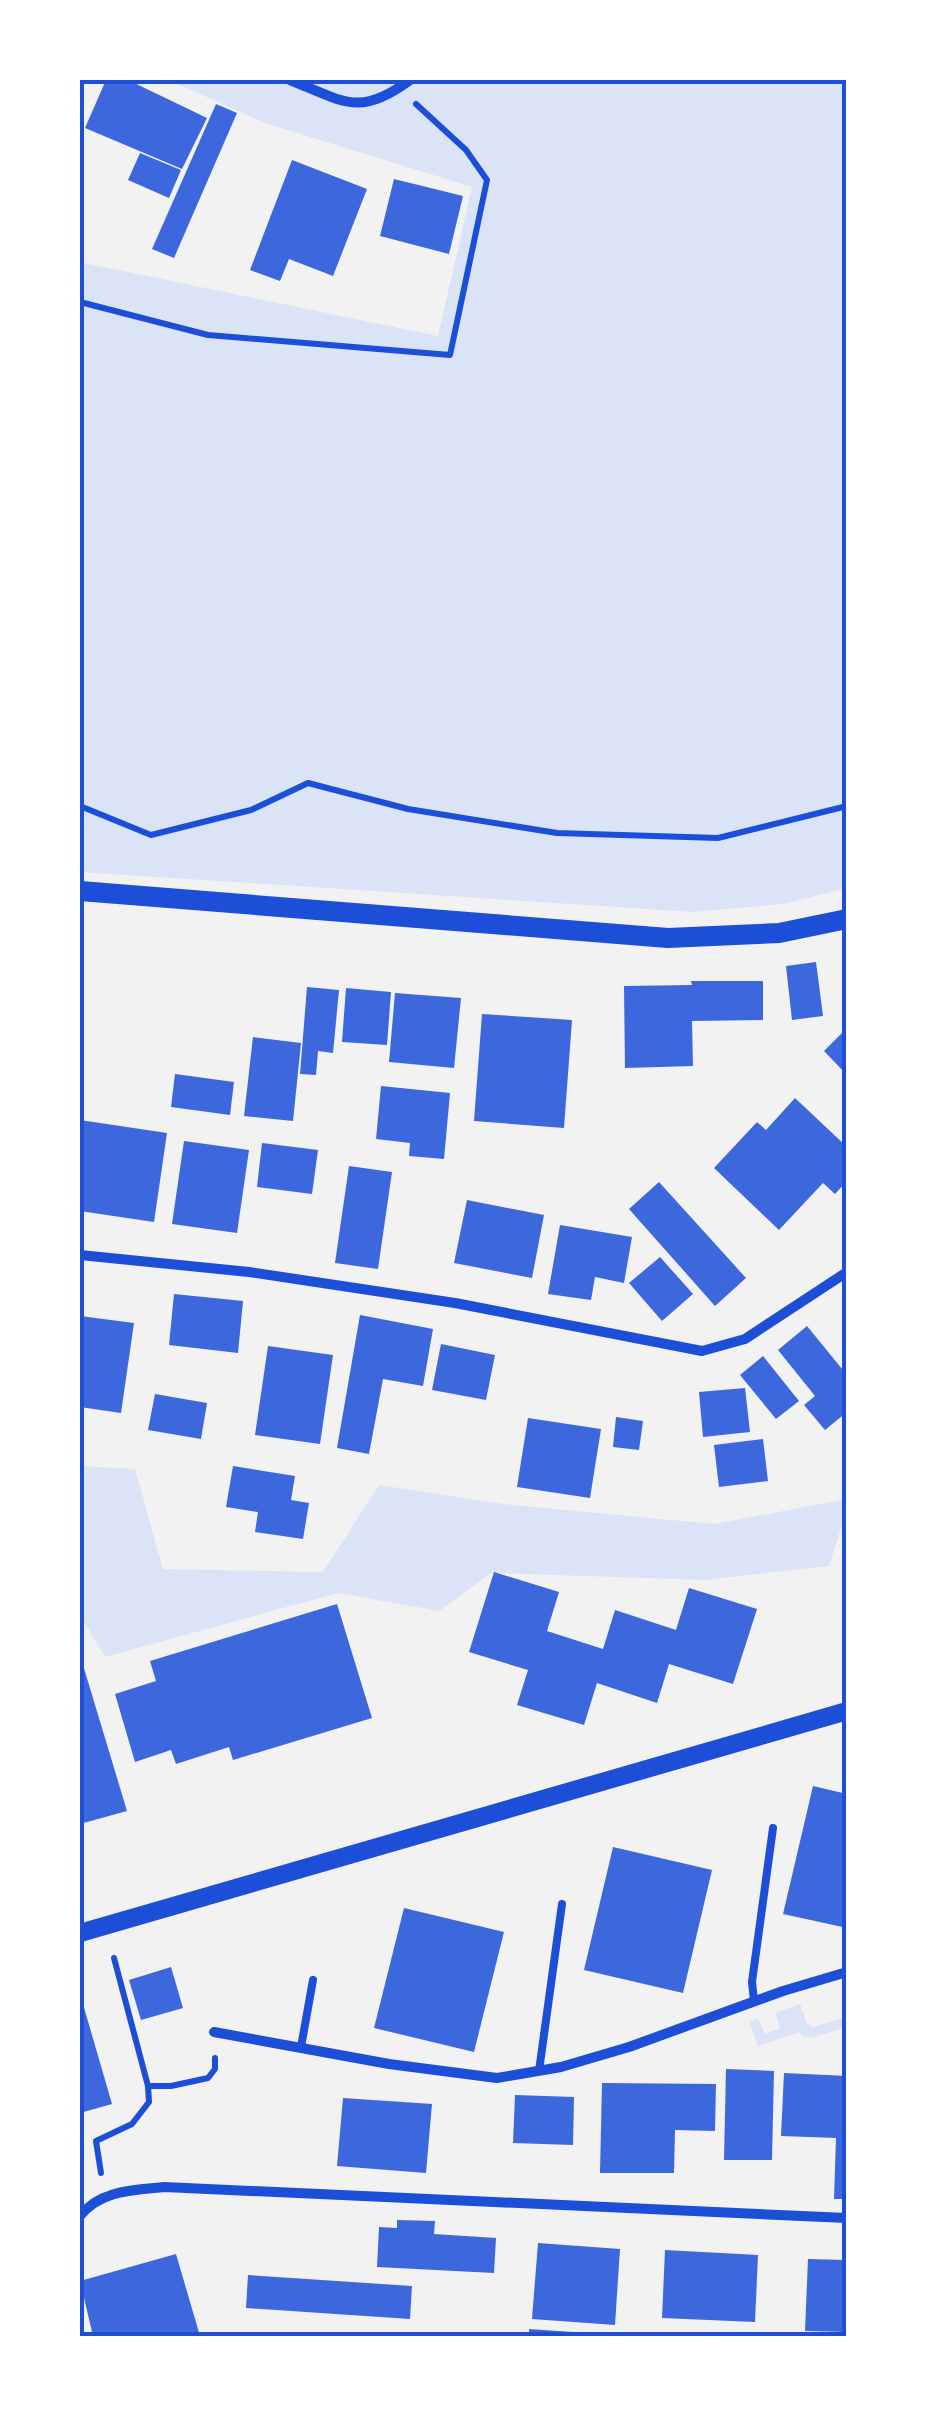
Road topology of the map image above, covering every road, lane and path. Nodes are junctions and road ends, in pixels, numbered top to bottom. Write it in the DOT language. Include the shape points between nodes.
graph roads {
  1 [pos="290,80"];
  2 [pos="410,80"];
  3 [pos="395,91"];
  4 [pos="80,302"];
  5 [pos="80,806"];
  6 [pos="847,806"];
  7 [pos="80,891"];
  8 [pos="847,919"];
  9 [pos="80,1254"];
  10 [pos="847,1272"];
  11 [pos="847,1711"];
  12 [pos="773,1828"];
  13 [pos="562,1904"];
  14 [pos="80,1933"];
  15 [pos="114,1958"];
  16 [pos="847,1972"];
  17 [pos="313,1980"];
  18 [pos="754,2002"];
  19 [pos="214,2032"];
  20 [pos="302,2047"];
  21 [pos="215,2069"];
  22 [pos="539,2071"];
  23 [pos="148,2086"];
  24 [pos="104,2197"];
  25 [pos="80,2216"];
  26 [pos="847,2218"];
  1 -- 3 [label="street" via="362,104"];
  2 -- 3 [label="street"];
  3 -- 4 [label="path" via="426,110 487,180 450,355 208,335"];
  5 -- 6 [label="path" via="151,835 251,810 308,783 408,810 557,832 718,838"];
  7 -- 8 [label="main road" via="668,938 779,933"];
  9 -- 10 [label="street" via="455,1303 688,1351 745,1338"];
  11 -- 14 [label="street"];
  12 -- 18 [label="lane"];
  13 -- 22 [label="lane"];
  15 -- 23 [label="path"];
  16 -- 18 [label="street"];
  17 -- 20 [label="lane"];
  18 -- 22 [label="street"];
  19 -- 20 [label="street"];
  20 -- 22 [label="street" via="497,2078"];
  21 -- 23 [label="path" via="208,2078"];
  23 -- 24 [label="path" via="149,2102 132,2124 96,2141"];
  24 -- 25 [label="street"];
  24 -- 26 [label="street" via="164,2187"];
}
